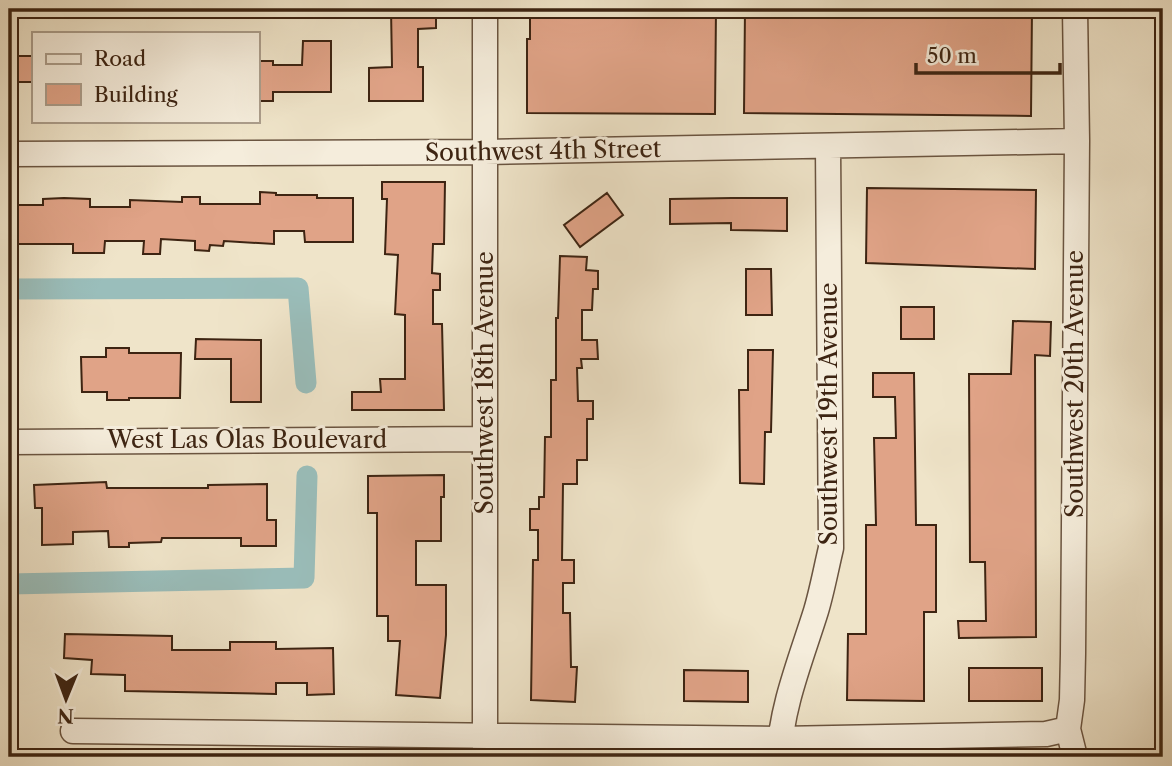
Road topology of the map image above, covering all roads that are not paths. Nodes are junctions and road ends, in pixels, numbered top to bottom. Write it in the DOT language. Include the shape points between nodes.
graph roads {
  1 [pos="485,9"];
  2 [pos="1075,9"];
  3 [pos="1077,141"];
  4 [pos="828,147"];
  5 [pos="485,152"];
  6 [pos="9,154"];
  7 [pos="484,439"];
  8 [pos="9,442"];
  9 [pos="1068,729"];
  10 [pos="73,731"];
  11 [pos="485,746"];
  12 [pos="779,748"];
  13 [pos="1076,757"];
  1 -- 5 [label="street, Southwest 18th Avenue"];
  2 -- 3 [label="street, Southwest 20th Avenue"];
  3 -- 4 [label="street, Southwest 4th Street"];
  3 -- 9 [label="street, Southwest 20th Avenue" via="1072,700"];
  4 -- 5 [label="street, Southwest 4th Street"];
  4 -- 12 [label="street, Southwest 19th Avenue" via="831,548"];
  5 -- 6 [label="street, Southwest 4th Street"];
  5 -- 7 [label="street, Southwest 18th Avenue"];
  7 -- 8 [label="street, West Las Olas Boulevard"];
  7 -- 11 [label="street, Southwest 18th Avenue"];
  9 -- 12 [label="street" via="1046,734"];
  9 -- 13 [label="street, Southwest 20th Avenue"];
  10 -- 11 [label="street"];
  11 -- 12 [label="street"];
}
